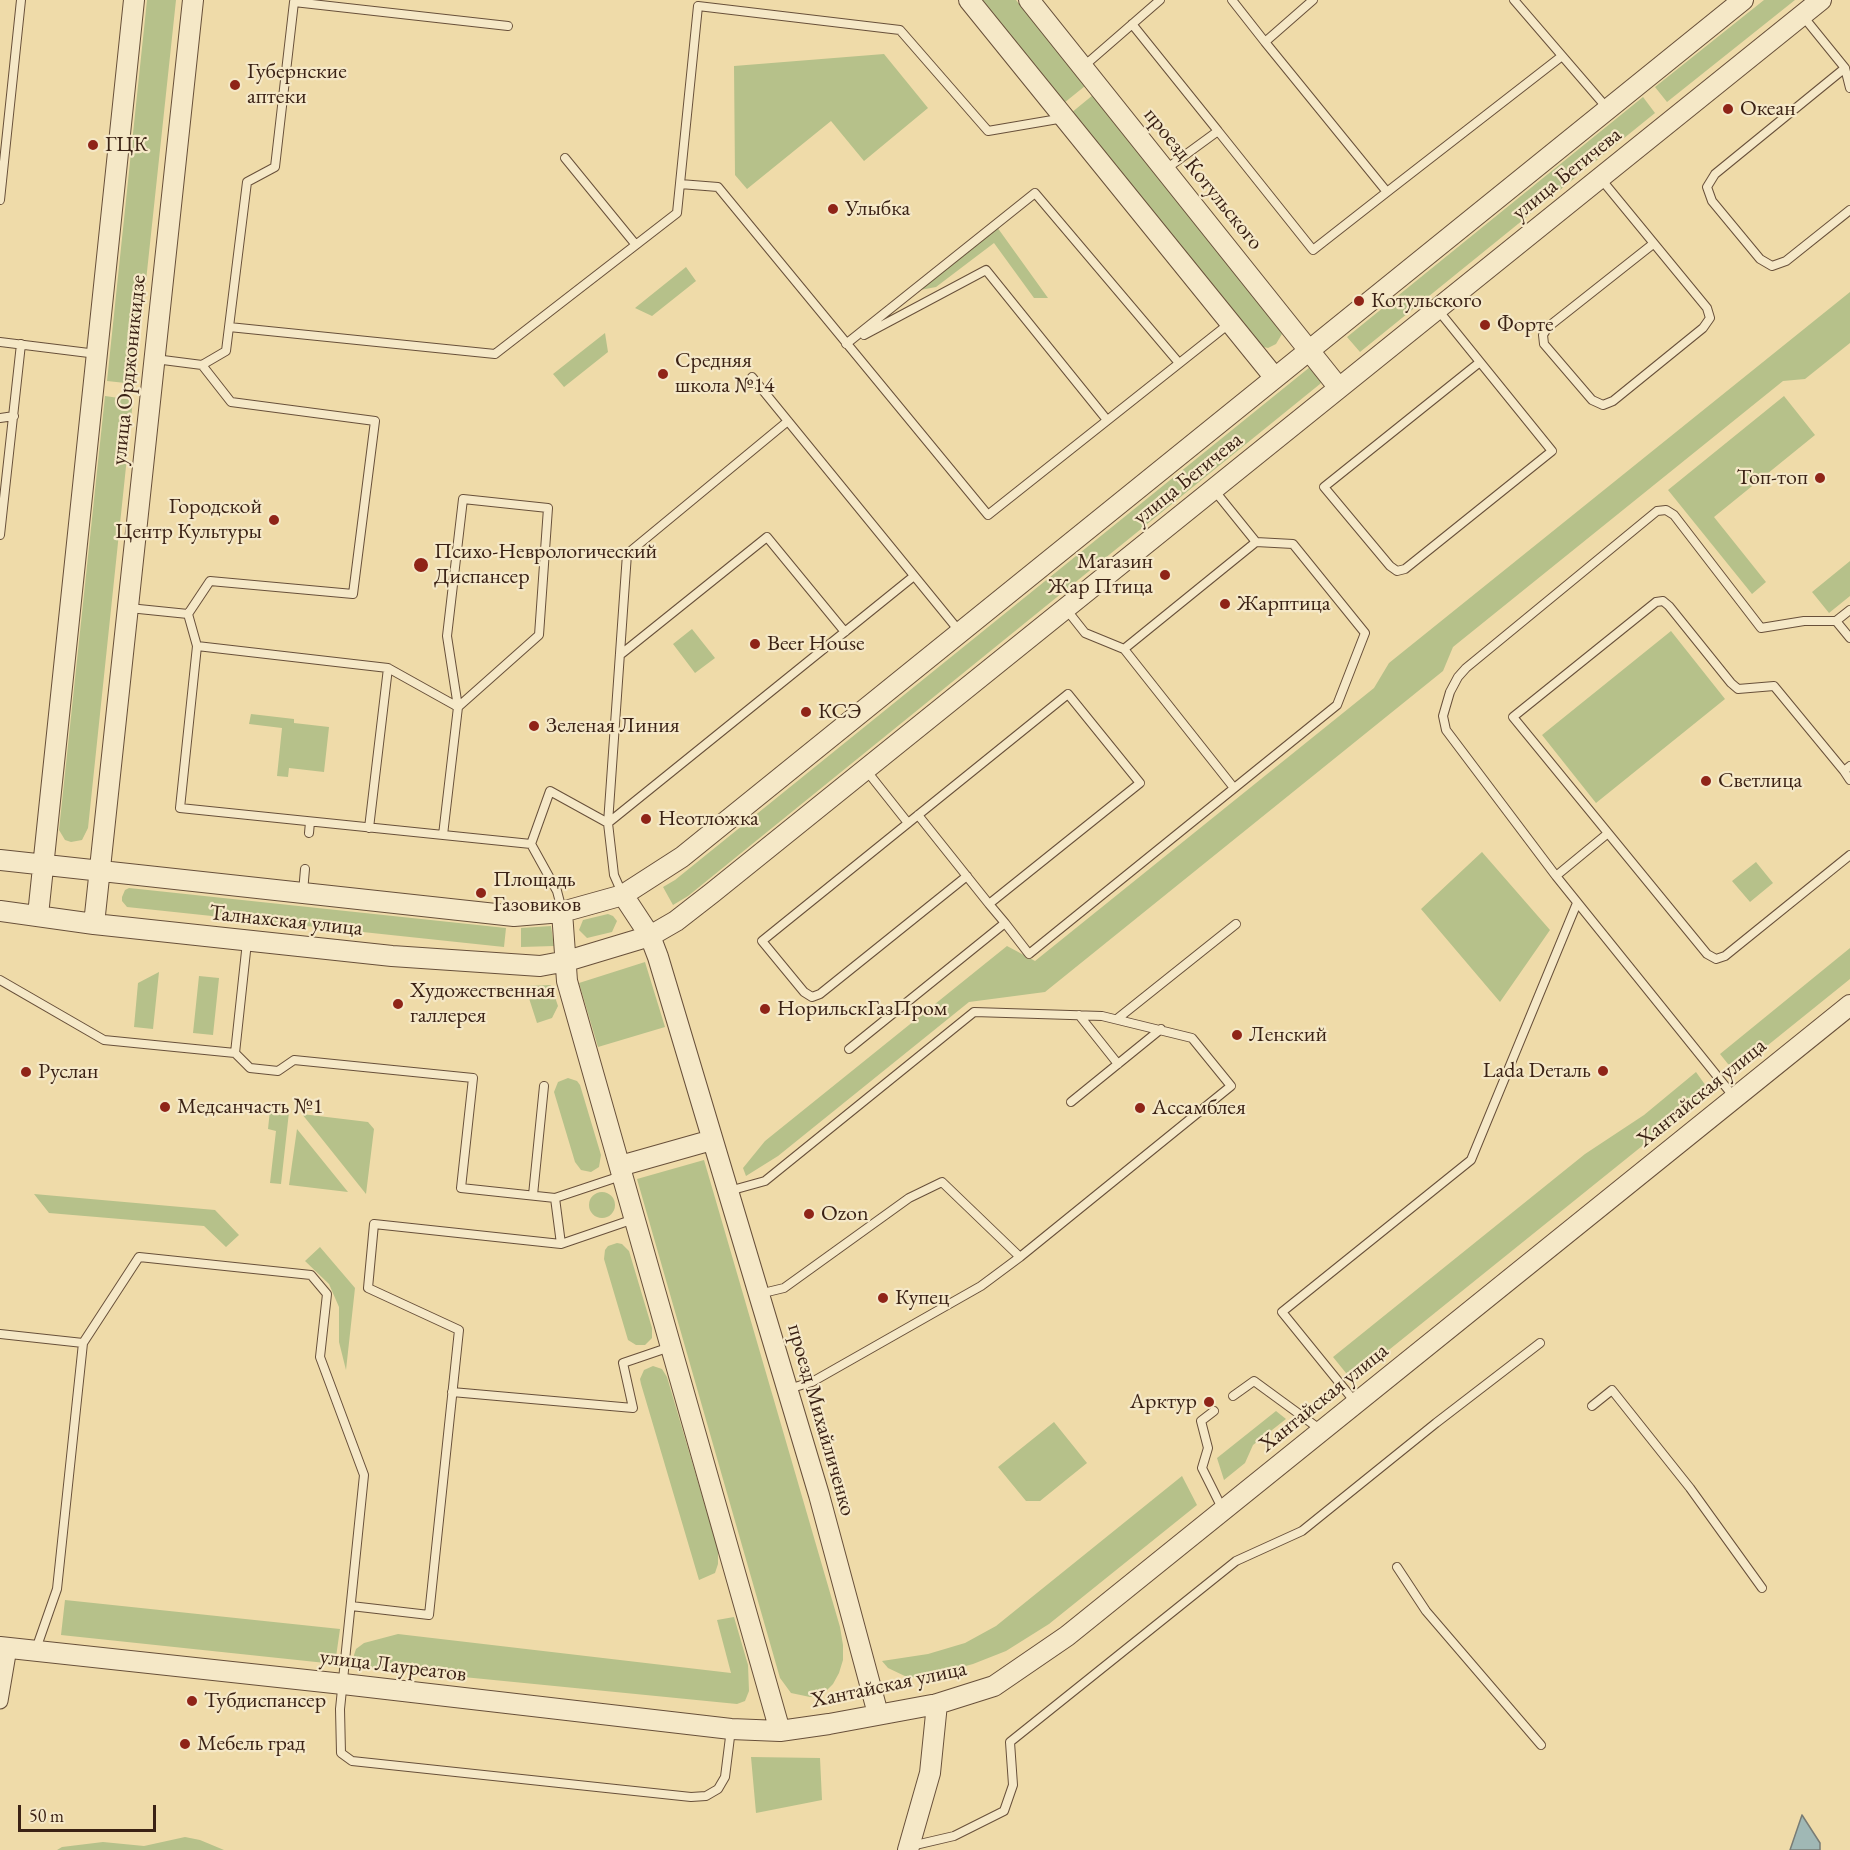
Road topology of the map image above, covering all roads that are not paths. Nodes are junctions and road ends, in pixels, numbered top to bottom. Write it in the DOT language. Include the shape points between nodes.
graph roads {
  1 [pos="21,0"];
  2 [pos="134,0"];
  3 [pos="193,0"];
  4 [pos="969,0"];
  5 [pos="1029,0"];
  6 [pos="1160,0"];
  7 [pos="1232,0"];
  8 [pos="1313,0"];
  9 [pos="1514,0"];
  10 [pos="1743,0"];
  11 [pos="1821,0"];
  12 [pos="1802,15"];
  13 [pos="1132,24"];
  14 [pos="508,26"];
  15 [pos="1265,42"];
  16 [pos="1562,56"];
  17 [pos="1082,67"];
  18 [pos="1845,68"];
  19 [pos="1850,88"];
  20 [pos="1608,110"];
  21 [pos="1064,118"];
  22 [pos="1218,131"];
  23 [pos="565,158"];
  24 [pos="1164,170"];
  25 [pos="1600,178"];
  26 [pos="680,184"];
  27 [pos="1387,192"];
  28 [pos="0,200"];
  29 [pos="1850,210"];
  30 [pos="1653,243"];
  31 [pos="636,245"];
  32 [pos="1437,309"];
  33 [pos="1230,323"];
  34 [pos="229,327"];
  35 [pos="0,342"];
  36 [pos="21,344"];
  37 [pos="846,344"];
  38 [pos="1309,350"];
  39 [pos="97,354"];
  40 [pos="154,359"];
  41 [pos="1480,362"];
  42 [pos="1179,363"];
  43 [pos="202,365"];
  44 [pos="752,377"];
  45 [pos="1275,378"];
  46 [pos="1339,388"];
  47 [pos="0,416"];
  48 [pos="14,416"];
  49 [pos="1107,420"];
  50 [pos="788,421"];
  51 [pos="1214,489"];
  52 [pos="0,536"];
  53 [pos="1256,542"];
  54 [pos="914,576"];
  55 [pos="127,608"];
  56 [pos="1066,609"];
  57 [pos="1850,610"];
  58 [pos="188,614"];
  59 [pos="1836,621"];
  60 [pos="845,632"];
  61 [pos="960,632"];
  62 [pos="1850,638"];
  63 [pos="197,646"];
  64 [pos="1124,649"];
  65 [pos="620,655"];
  66 [pos="388,668"];
  67 [pos="458,707"];
  68 [pos="1847,769"];
  69 [pos="865,770"];
  70 [pos="1850,780"];
  71 [pos="1234,788"];
  72 [pos="918,815"];
  73 [pos="310,822"];
  74 [pos="608,823"];
  75 [pos="908,823"];
  76 [pos="369,828"];
  77 [pos="309,832"];
  78 [pos="1607,834"];
  79 [pos="443,835"];
  80 [pos="531,844"];
  81 [pos="1850,855"];
  82 [pos="0,860"];
  83 [pos="44,865"];
  84 [pos="305,869"];
  85 [pos="99,871"];
  86 [pos="967,876"];
  87 [pos="1556,876"];
  88 [pos="303,893"];
  89 [pos="623,895"];
  90 [pos="1577,903"];
  91 [pos="989,904"];
  92 [pos="0,911"];
  93 [pos="562,912"];
  94 [pos="38,915"];
  95 [pos="94,924"];
  96 [pos="1005,924"];
  97 [pos="1236,924"];
  98 [pos="650,936"];
  99 [pos="247,940"];
  100 [pos="567,961"];
  101 [pos="0,980"];
  102 [pos="1850,1005"];
  103 [pos="1079,1015"];
  104 [pos="1117,1019"];
  105 [pos="1161,1029"];
  106 [pos="849,1049"];
  107 [pos="235,1053"];
  108 [pos="1118,1064"];
  109 [pos="544,1086"];
  110 [pos="1735,1098"];
  111 [pos="1071,1102"];
  112 [pos="712,1140"];
  113 [pos="621,1171"];
  114 [pos="727,1192"];
  115 [pos="533,1195"];
  116 [pos="555,1198"];
  117 [pos="635,1219"];
  118 [pos="561,1244"];
  119 [pos="1020,1257"];
  120 [pos="758,1294"];
  121 [pos="0,1334"];
  122 [pos="83,1342"];
  123 [pos="1540,1343"];
  124 [pos="671,1347"];
  125 [pos="787,1390"];
  126 [pos="452,1392"];
  127 [pos="1233,1396"];
  128 [pos="1356,1404"];
  129 [pos="1592,1406"];
  130 [pos="1214,1411"];
  131 [pos="1322,1431"];
  132 [pos="1223,1510"];
  133 [pos="1397,1567"];
  134 [pos="1762,1588"];
  135 [pos="351,1606"];
  136 [pos="4,1647"];
  137 [pos="35,1651"];
  138 [pos="343,1684"];
  139 [pos="0,1701"];
  140 [pos="937,1704"];
  141 [pos="878,1714"];
  142 [pos="731,1729"];
  143 [pos="780,1731"];
  144 [pos="1540,1745"];
  145 [pos="909,1848"];
  1 -- 28 [label="lane"];
  2 -- 39 [label="street, улица Орджоникидзе"];
  3 -- 40 [label="street, улица Орджоникидзе"];
  4 -- 21 [label="street"];
  5 -- 17 [label="street, проезд Котульского"];
  6 -- 13 [label="lane"];
  7 -- 15 [label="lane"];
  8 -- 15 [label="lane"];
  9 -- 16 [label="lane"];
  10 -- 20 [label="street, улица Бегичева"];
  11 -- 12 [label="street, улица Бегичева"];
  12 -- 18 [label="lane"];
  12 -- 25 [label="street, улица Бегичева"];
  13 -- 17 [label="lane"];
  13 -- 22 [label="lane"];
  14 -- 34 [label="lane" via="294,2 274,167 247,182"];
  15 -- 27 [label="lane"];
  16 -- 20 [label="lane"];
  16 -- 27 [label="lane"];
  17 -- 24 [label="street, проезд Котульского"];
  18 -- 19 [label="lane"];
  18 -- 29 [label="lane" via="1715,174 1707,187 1712,201 1760,259 1772,266 1786,261"];
  20 -- 38 [label="street, улица Бегичева"];
  21 -- 26 [label="lane" via="988,131 900,30 698,6"];
  21 -- 33 [label="street"];
  22 -- 24 [label="lane"];
  22 -- 27 [label="lane" via="1313,250"];
  23 -- 31 [label="lane"];
  24 -- 38 [label="street, проезд Котульского"];
  25 -- 30 [label="lane"];
  25 -- 32 [label="street, улица Бегичева"];
  26 -- 31 [label="lane" via="677,213"];
  26 -- 37 [label="lane" via="718,187"];
  30 -- 30 [label="lane" via="1707,308 1710,318 1703,328 1603,405 1585,392 1544,344 1543,335"];
  31 -- 34 [label="lane" via="495,354"];
  32 -- 41 [label="lane"];
  32 -- 46 [label="street, улица Бегичева"];
  33 -- 42 [label="lane"];
  33 -- 45 [label="street"];
  34 -- 43 [label="lane" via="226,351"];
  35 -- 36 [label="lane"];
  36 -- 39 [label="lane"];
  36 -- 48 [label="lane"];
  37 -- 42 [label="lane" via="1035,193"];
  37 -- 49 [label="lane" via="986,270"];
  37 -- 49 [label="lane" via="987,515"];
  38 -- 45 [label="street, улица Бегичева"];
  38 -- 46 [label="street, проезд Котульского"];
  39 -- 83 [label="street, улица Орджоникидзе"];
  40 -- 43 [label="lane"];
  40 -- 55 [label="street, улица Орджоникидзе"];
  41 -- 41 [label="lane" via="1324,487 1397,571 1552,451"];
  42 -- 49 [label="lane"];
  43 -- 58 [label="lane" via="231,402 375,421 353,594 210,581"];
  44 -- 50 [label="lane"];
  45 -- 61 [label="street, улица Бегичева"];
  46 -- 51 [label="street, улица Бегичева"];
  47 -- 48 [label="lane"];
  48 -- 52 [label="lane"];
  50 -- 54 [label="lane"];
  50 -- 65 [label="lane" via="627,554"];
  51 -- 53 [label="lane"];
  51 -- 56 [label="street, улица Бегичева"];
  53 -- 64 [label="lane"];
  53 -- 71 [label="lane" via="1293,544 1365,633 1337,705"];
  54 -- 60 [label="lane"];
  54 -- 61 [label="lane"];
  55 -- 58 [label="lane"];
  55 -- 85 [label="street, улица Орджоникидзе"];
  56 -- 64 [label="lane" via="1085,633"];
  56 -- 69 [label="street, улица Бегичева"];
  57 -- 59 [label="lane"];
  58 -- 63 [label="lane"];
  59 -- 62 [label="lane"];
  59 -- 87 [label="lane" via="1761,627 1674,515 1666,510 1657,511 1466,668 1450,692 1443,724"];
  60 -- 65 [label="lane" via="767,537"];
  60 -- 74 [label="lane"];
  61 -- 89 [label="street, улица Бегичева" via="682,857"];
  63 -- 66 [label="lane"];
  63 -- 73 [label="lane" via="180,808"];
  64 -- 71 [label="lane"];
  65 -- 74 [label="lane"];
  66 -- 67 [label="lane"];
  66 -- 76 [label="lane"];
  67 -- 67 [label="lane" via="538,635 548,508 463,499 447,636"];
  67 -- 79 [label="lane"];
  68 -- 70 [label="lane"];
  68 -- 78 [label="lane" via="1774,686 1738,689 1670,606 1656,602 1513,717"];
  69 -- 75 [label="lane"];
  69 -- 98 [label="street, улица Бегичева" via="712,893"];
  71 -- 96 [label="lane" via="1029,954"];
  72 -- 75 [label="lane"];
  72 -- 86 [label="lane"];
  72 -- 91 [label="lane" via="1068,694 1140,783"];
  73 -- 76 [label="lane"];
  73 -- 77 [label="lane"];
  74 -- 80 [label="lane" via="550,791"];
  74 -- 89 [label="lane" via="614,875"];
  75 -- 86 [label="lane" via="762,941 804,992 812,997 820,994"];
  76 -- 79 [label="lane"];
  78 -- 81 [label="lane" via="1707,954 1716,959 1725,957"];
  78 -- 87 [label="lane"];
  79 -- 80 [label="lane"];
  80 -- 93 [label="lane" via="557,891"];
  82 -- 83 [label="street, Талнахская улица"];
  83 -- 85 [label="street, Талнахская улица"];
  83 -- 94 [label="street, улица Орджоникидзе"];
  84 -- 88 [label="lane"];
  85 -- 88 [label="street, Талнахская улица"];
  85 -- 95 [label="street, улица Орджоникидзе"];
  86 -- 91 [label="lane"];
  87 -- 90 [label="lane"];
  88 -- 93 [label="street, Талнахская улица" via="514,916"];
  89 -- 93 [label="street, улица Бегичева"];
  89 -- 98 [label="street, проезд Михайличенко"];
  90 -- 110 [label="lane"];
  90 -- 128 [label="lane" via="1471,1160 1282,1312"];
  91 -- 96 [label="lane"];
  92 -- 94 [label="street, Талнахская улица"];
  93 -- 100 [label="street"];
  94 -- 95 [label="street, Талнахская улица"];
  95 -- 99 [label="street, Талнахская улица"];
  96 -- 106 [label="lane"];
  97 -- 104 [label="lane"];
  98 -- 100 [label="street, улица Бегичева"];
  98 -- 112 [label="street, проезд Михайличенко"];
  99 -- 100 [label="street, Талнахская улица" via="392,956 540,966"];
  99 -- 107 [label="lane"];
  100 -- 113 [label="street" via="567,981"];
  101 -- 107 [label="lane" via="104,1040"];
  102 -- 110 [label="street, Хантайская улица"];
  103 -- 104 [label="lane"];
  103 -- 108 [label="lane"];
  103 -- 114 [label="lane" via="974,1012 765,1181"];
  104 -- 105 [label="lane"];
  105 -- 108 [label="lane"];
  105 -- 119 [label="lane" via="1192,1038 1231,1086"];
  107 -- 115 [label="lane" via="250,1068 278,1071 294,1060 473,1078 461,1188"];
  108 -- 111 [label="lane"];
  109 -- 115 [label="lane"];
  110 -- 128 [label="street, Хантайская улица"];
  112 -- 113 [label="street"];
  112 -- 114 [label="street, проезд Михайличенко"];
  113 -- 116 [label="lane"];
  113 -- 117 [label="street"];
  114 -- 120 [label="street, проезд Михайличенко"];
  115 -- 116 [label="lane"];
  116 -- 118 [label="lane"];
  117 -- 118 [label="lane"];
  117 -- 124 [label="street"];
  118 -- 126 [label="lane" via="374,1224 368,1288 459,1330"];
  119 -- 120 [label="lane" via="942,1182 909,1198 784,1288"];
  119 -- 125 [label="lane" via="981,1286 812,1382"];
  120 -- 125 [label="street, проезд Михайличенко"];
  121 -- 122 [label="lane"];
  122 -- 135 [label="lane" via="139,1257 311,1275 327,1294 320,1357 364,1475"];
  122 -- 137 [label="lane" via="57,1589"];
  123 -- 145 [label="lane" via="1302,1531 1236,1562 1010,1742 1013,1785 1004,1811 954,1836"];
  124 -- 126 [label="lane" via="623,1363 633,1408"];
  124 -- 143 [label="street"];
  125 -- 141 [label="street, проезд Михайличенко"];
  126 -- 135 [label="lane" via="429,1615"];
  127 -- 131 [label="lane" via="1254,1381"];
  128 -- 131 [label="street, Хантайская улица"];
  129 -- 134 [label="lane" via="1612,1390"];
  130 -- 132 [label="lane" via="1202,1421 1208,1448 1202,1468"];
  131 -- 132 [label="street, Хантайская улица"];
  132 -- 140 [label="street, Хантайская улица" via="1067,1636 1003,1680"];
  133 -- 144 [label="lane" via="1426,1611"];
  135 -- 138 [label="lane"];
  136 -- 137 [label="street, улица Лауреатов"];
  136 -- 139 [label="street"];
  137 -- 138 [label="street, улица Лауреатов"];
  138 -- 142 [label="street, улица Лауреатов"];
  138 -- 142 [label="lane" via="341,1753 352,1761 706,1796 718,1789 725,1777"];
  140 -- 141 [label="street, Хантайская улица"];
  140 -- 145 [label="street" via="930,1773"];
  141 -- 143 [label="street, Хантайская улица"];
  142 -- 143 [label="street, улица Лауреатов"];
}
